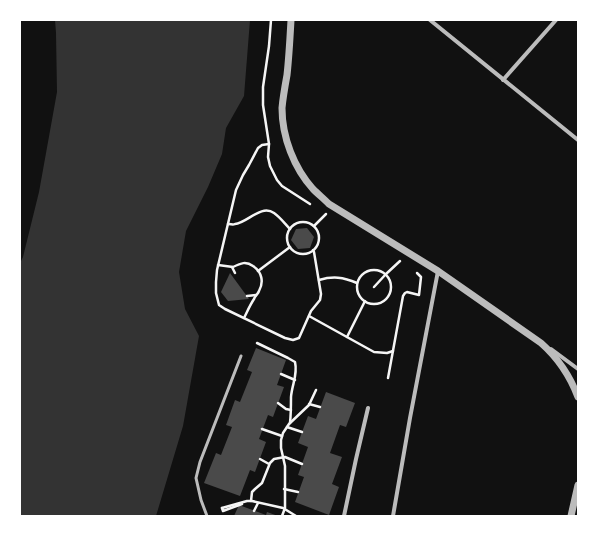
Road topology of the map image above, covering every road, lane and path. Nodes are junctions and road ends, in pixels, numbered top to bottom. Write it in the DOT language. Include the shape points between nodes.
graph roads {
  1 [pos="271,20"];
  2 [pos="291,20"];
  3 [pos="430,20"];
  4 [pos="556,20"];
  5 [pos="503,80"];
  6 [pos="578,140"];
  7 [pos="269,144"];
  8 [pos="314,206"];
  9 [pos="326,214"];
  10 [pos="228,224"];
  11 [pos="314,226"];
  12 [pos="290,229"];
  13 [pos="290,247"];
  14 [pos="313,250"];
  15 [pos="218,265"];
  16 [pos="406,265"];
  17 [pos="232,267"];
  18 [pos="412,269"];
  19 [pos="258,271"];
  20 [pos="438,271"];
  21 [pos="235,273"];
  22 [pos="386,274"];
  23 [pos="319,280"];
  24 [pos="357,283"];
  25 [pos="374,287"];
  26 [pos="256,295"];
  27 [pos="247,296"];
  28 [pos="365,301"];
  29 [pos="309,316"];
  30 [pos="244,318"];
  31 [pos="347,337"];
  32 [pos="257,342"];
  33 [pos="541,343"];
  34 [pos="393,350"];
  35 [pos="241,356"];
  36 [pos="578,369"];
  37 [pos="281,374"];
  38 [pos="388,378"];
  39 [pos="295,380"];
  40 [pos="316,390"];
  41 [pos="578,397"];
  42 [pos="278,403"];
  43 [pos="309,404"];
  44 [pos="320,408"];
  45 [pos="368,408"];
  46 [pos="291,410"];
  47 [pos="290,423"];
  48 [pos="287,427"];
  49 [pos="262,430"];
  50 [pos="302,432"];
  51 [pos="282,436"];
  52 [pos="283,457"];
  53 [pos="260,459"];
  54 [pos="269,464"];
  55 [pos="302,464"];
  56 [pos="578,485"];
  57 [pos="284,489"];
  58 [pos="298,492"];
  59 [pos="250,501"];
  60 [pos="245,502"];
  61 [pos="258,503"];
  62 [pos="284,508"];
  63 [pos="254,511"];
  64 [pos="207,516"];
  65 [pos="282,516"];
  66 [pos="296,516"];
  67 [pos="344,516"];
  68 [pos="393,516"];
  69 [pos="570,516"];
  1 -- 7 [label="path" via="262,87 262,105"];
  2 -- 20 [label="street" via="282,110 290,152 300,171 313,189 329,204"];
  3 -- 5 [label="street"];
  4 -- 5 [label="street"];
  5 -- 6 [label="street"];
  7 -- 8 [label="path" via="268,157 277,180 282,186"];
  7 -- 10 [label="path" via="258,148 243,175 236,190"];
  9 -- 11 [label="path"];
  10 -- 12 [label="path" via="236,224 268,210"];
  10 -- 15 [label="path"];
  11 -- 12 [label="path" via="301,222"];
  11 -- 14 [label="path" via="319,239"];
  12 -- 13 [label="path" via="287,239"];
  13 -- 14 [label="path" via="305,254"];
  13 -- 19 [label="path"];
  14 -- 23 [label="path"];
  15 -- 17 [label="path"];
  15 -- 30 [label="path" via="216,293 220,305"];
  16 -- 22 [label="path" via="400,261"];
  17 -- 19 [label="path" via="247,263"];
  17 -- 21 [label="path"];
  18 -- 34 [label="path" via="421,277 419,295 407,292 403,296"];
  19 -- 26 [label="path" via="262,282"];
  20 -- 33 [label="street"];
  20 -- 68 [label="street"];
  22 -- 24 [label="path" via="375,269 369,270 360,276"];
  22 -- 25 [label="path"];
  22 -- 28 [label="path" via="391,284 389,296 379,303"];
  23 -- 24 [label="path" via="338,277"];
  23 -- 29 [label="path" via="321,297"];
  24 -- 28 [label="path" via="357,291"];
  26 -- 27 [label="path"];
  26 -- 30 [label="path"];
  28 -- 31 [label="path"];
  29 -- 30 [label="path" via="299,338 293,340"];
  29 -- 31 [label="path"];
  31 -- 34 [label="path" via="374,352 386,353"];
  32 -- 39 [label="path" via="295,362"];
  33 -- 36 [label="street"];
  33 -- 41 [label="street" via="563,367"];
  34 -- 38 [label="path"];
  35 -- 64 [label="lane" via="196,478"];
  37 -- 39 [label="path"];
  39 -- 46 [label="path"];
  40 -- 43 [label="path"];
  42 -- 46 [label="path"];
  43 -- 44 [label="path"];
  43 -- 47 [label="path"];
  45 -- 67 [label="street"];
  46 -- 47 [label="path"];
  47 -- 48 [label="path"];
  48 -- 50 [label="path"];
  48 -- 51 [label="path"];
  49 -- 51 [label="path"];
  51 -- 52 [label="path"];
  52 -- 54 [label="path" via="274,459"];
  52 -- 55 [label="path"];
  52 -- 57 [label="path"];
  53 -- 54 [label="path"];
  54 -- 59 [label="path" via="262,482 252,492"];
  56 -- 69 [label="street"];
  57 -- 58 [label="path"];
  57 -- 62 [label="path"];
  59 -- 60 [label="path"];
  59 -- 61 [label="path"];
  60 -- 60 [label="path" via="243,504 223,511 222,508"];
  61 -- 62 [label="path"];
  61 -- 63 [label="path"];
  62 -- 65 [label="path"];
  62 -- 66 [label="path"];
}
